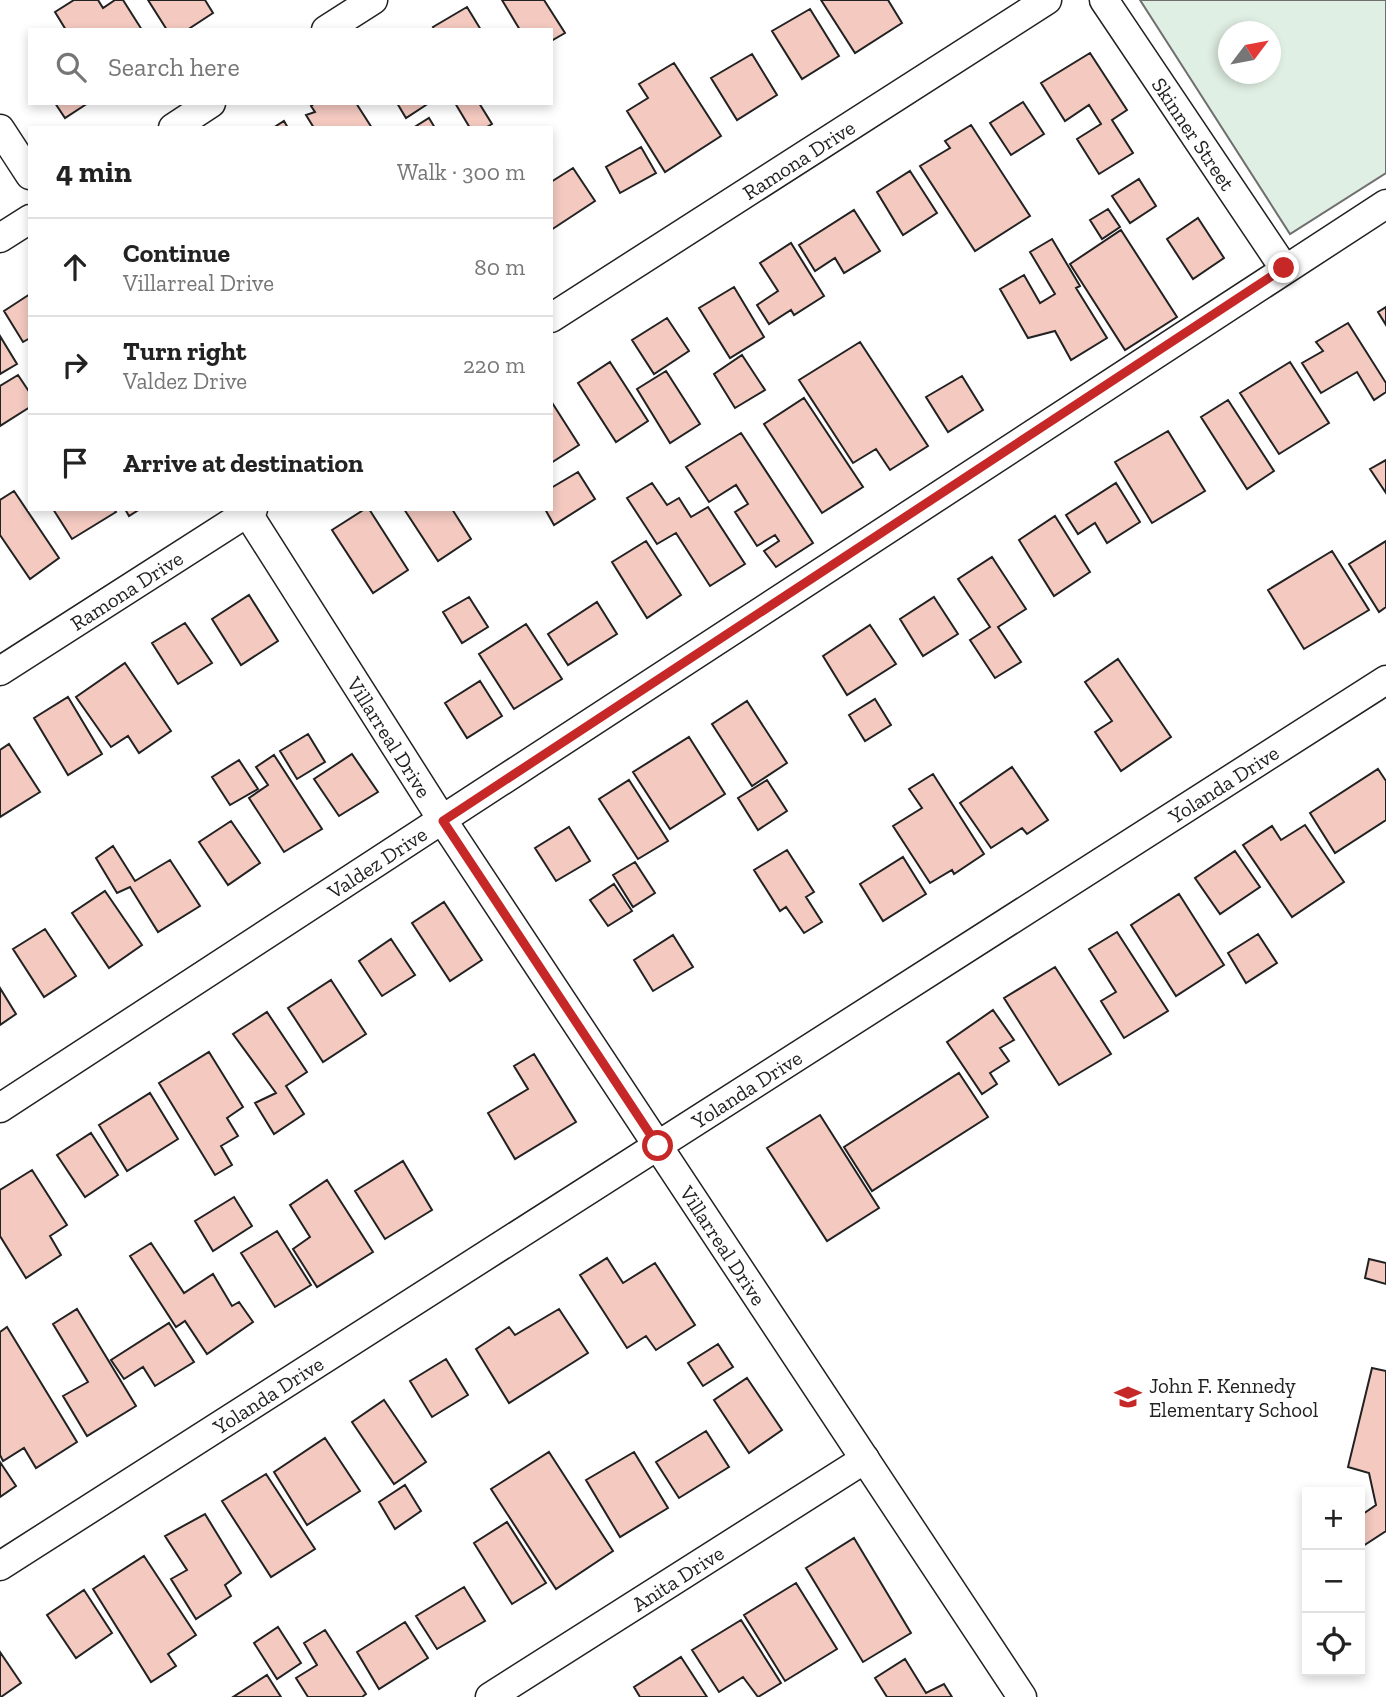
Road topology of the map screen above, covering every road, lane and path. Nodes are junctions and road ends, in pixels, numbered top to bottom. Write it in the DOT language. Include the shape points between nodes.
graph roads {
  1 [pos="373,0"];
  2 [pos="1047,0"];
  3 [pos="1104,0"];
  4 [pos="329,28"];
  5 [pos="208,105"];
  6 [pos="176,126"];
  7 [pos="0,129"];
  8 [pos="28,172"];
  9 [pos="1386,204"];
  10 [pos="28,220"];
  11 [pos="0,238"];
  12 [pos="1284,268"];
  13 [pos="553,317"];
  14 [pos="247,511"];
  15 [pos="250,511"];
  16 [pos="0,671"];
  17 [pos="1386,680"];
  18 [pos="443,821"];
  19 [pos="0,1108"];
  20 [pos="658,1146"];
  21 [pos="864,1459"];
  22 [pos="0,1566"];
  23 [pos="490,1697"];
  24 [pos="1022,1697"];
  1 -- 4 [label="street"];
  2 -- 13 [label="street, Ramona Drive"];
  3 -- 12 [label="street, Skinner Street"];
  5 -- 6 [label="street"];
  7 -- 8 [label="street"];
  9 -- 12 [label="street, Valdez Drive"];
  10 -- 11 [label="street"];
  12 -- 18 [label="street, Valdez Drive"];
  14 -- 16 [label="street, Ramona Drive"];
  15 -- 18 [label="street, Villarreal Drive"];
  17 -- 20 [label="street, Yolanda Drive"];
  18 -- 19 [label="street, Valdez Drive"];
  18 -- 20 [label="street, Villarreal Drive"];
  20 -- 21 [label="street, Villarreal Drive"];
  20 -- 22 [label="street, Yolanda Drive"];
  21 -- 23 [label="street, Anita Drive"];
  21 -- 24 [label="street, Villarreal Drive"];
}
